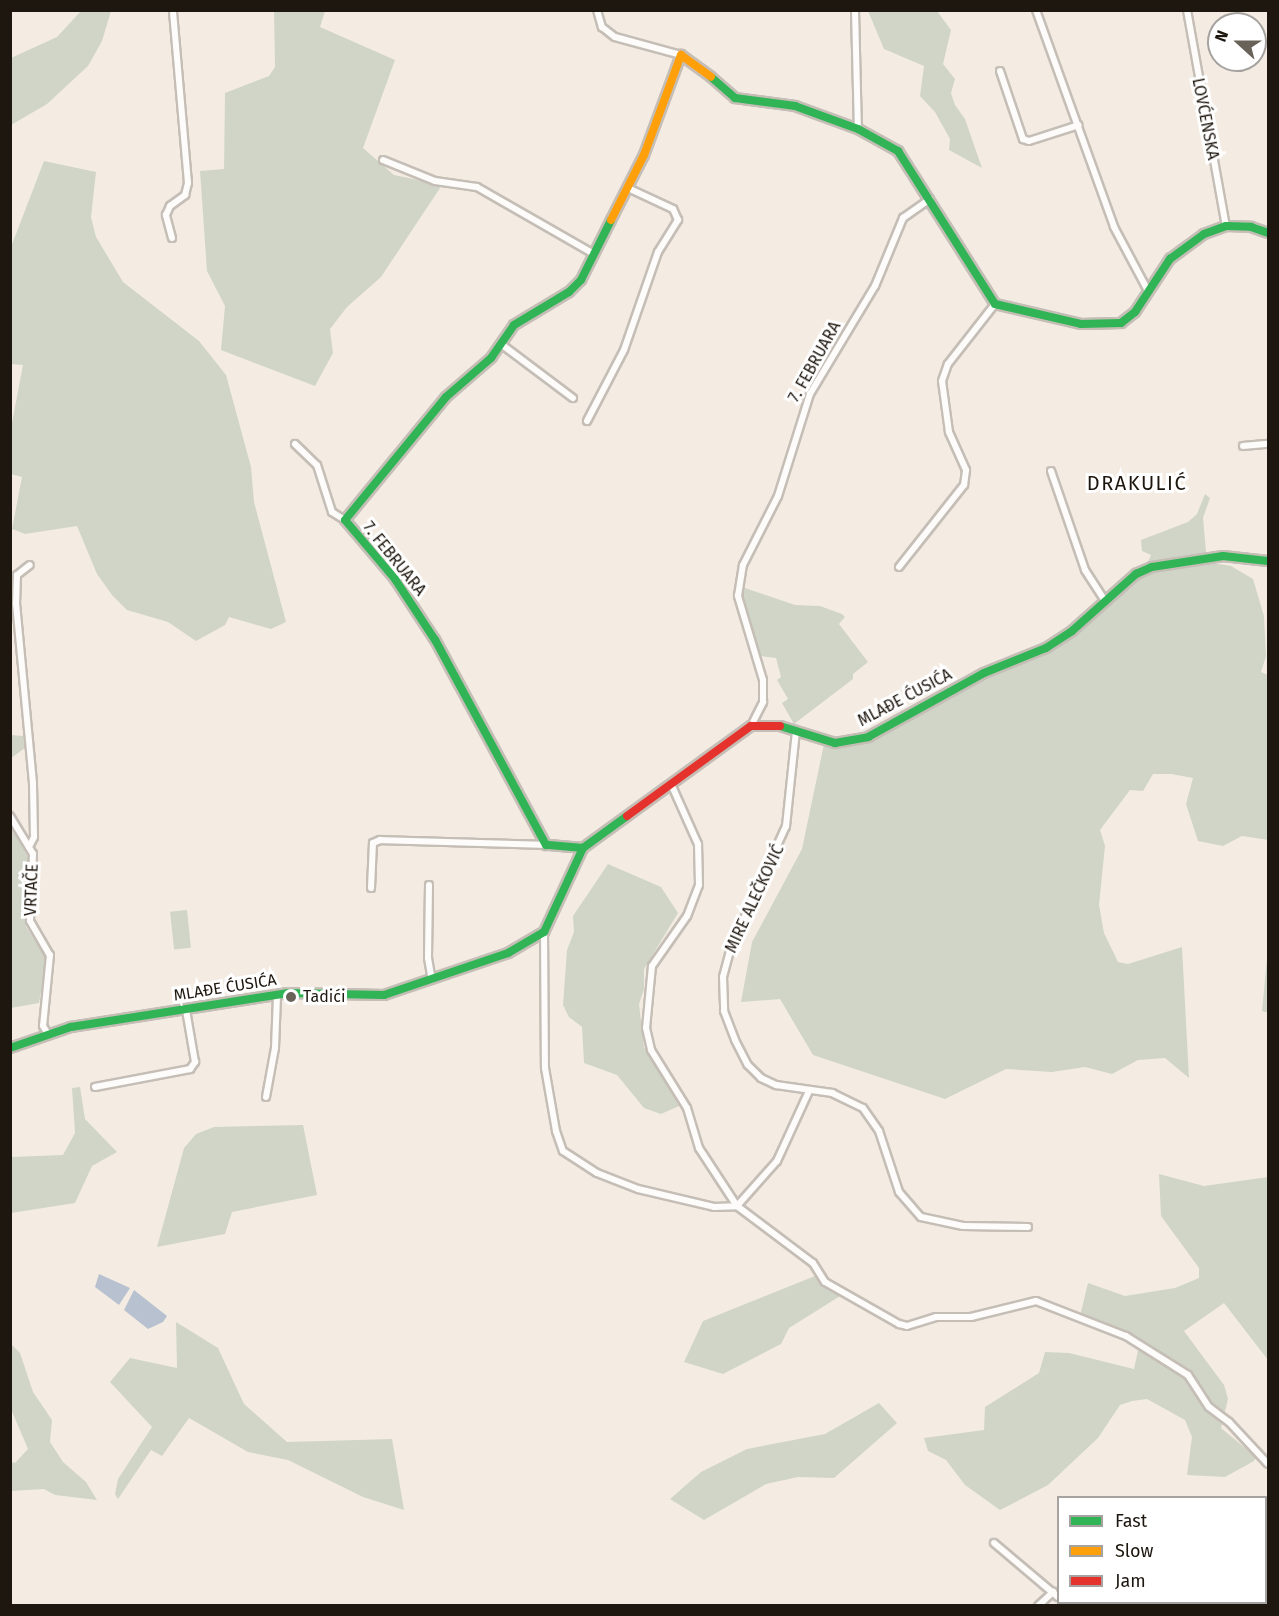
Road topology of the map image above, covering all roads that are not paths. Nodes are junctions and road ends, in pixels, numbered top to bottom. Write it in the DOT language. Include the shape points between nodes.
graph roads {
  1 [pos="174,10"];
  2 [pos="597,10"];
  3 [pos="855,10"];
  4 [pos="1036,10"];
  5 [pos="1188,10"];
  6 [pos="681,55"];
  7 [pos="1000,71"];
  8 [pos="1079,124"];
  9 [pos="858,129"];
  10 [pos="383,160"];
  11 [pos="628,188"];
  12 [pos="931,199"];
  13 [pos="1226,226"];
  14 [pos="1269,233"];
  15 [pos="172,238"];
  16 [pos="594,254"];
  17 [pos="1147,289"];
  18 [pos="996,304"];
  19 [pos="501,344"];
  20 [pos="573,398"];
  21 [pos="587,421"];
  22 [pos="295,444"];
  23 [pos="1269,444"];
  24 [pos="1243,446"];
  25 [pos="1051,471"];
  26 [pos="345,520"];
  27 [pos="1269,561"];
  28 [pos="30,565"];
  29 [pos="899,567"];
  30 [pos="1104,601"];
  31 [pos="757,715"];
  32 [pos="765,724"];
  33 [pos="752,726"];
  34 [pos="796,731"];
  35 [pos="672,786"];
  36 [pos="10,816"];
  37 [pos="546,845"];
  38 [pos="29,847"];
  39 [pos="583,848"];
  40 [pos="429,885"];
  41 [pos="371,888"];
  42 [pos="544,932"];
  43 [pos="432,980"];
  44 [pos="277,996"];
  45 [pos="186,1010"];
  46 [pos="48,1034"];
  47 [pos="10,1048"];
  48 [pos="95,1087"];
  49 [pos="809,1090"];
  50 [pos="266,1097"];
  51 [pos="737,1206"];
  52 [pos="1028,1227"];
  53 [pos="1269,1464"];
  54 [pos="994,1543"];
  55 [pos="1056,1595"];
  56 [pos="1038,1605"];
  1 -- 15 [label="street" via="188,183 185,195 170,206 166,215"];
  2 -- 6 [label="street" via="603,27 615,37"];
  3 -- 9 [label="street"];
  4 -- 8 [label="street"];
  5 -- 13 [label="street, LOVĆENSKA"];
  6 -- 9 [label="street" via="735,99 795,106"];
  6 -- 11 [label="street, 7. FEBRUARA" via="663,112"];
  7 -- 8 [label="street" via="1023,139 1029,141"];
  8 -- 17 [label="street" via="1114,227"];
  9 -- 12 [label="street" via="898,151"];
  10 -- 16 [label="street" via="429,180 477,187"];
  11 -- 16 [label="street, 7. FEBRUARA"];
  11 -- 21 [label="street" via="673,209 678,220 658,252 624,350"];
  12 -- 18 [label="street" via="979,283"];
  12 -- 31 [label="street, 7. FEBRUARA" via="903,218 875,286 810,394 778,495 743,565 738,596 763,680 763,702"];
  13 -- 14 [label="street" via="1251,227"];
  13 -- 17 [label="street" via="1204,234 1170,259"];
  16 -- 19 [label="street, 7. FEBRUARA" via="574,287 520,319"];
  17 -- 18 [label="street" via="1135,312 1121,323 1105,326 1069,322"];
  18 -- 29 [label="street" via="948,364 942,381 949,432 966,470 964,485"];
  19 -- 20 [label="street"];
  19 -- 26 [label="street, 7. FEBRUARA" via="480,370 446,397"];
  22 -- 26 [label="street" via="316,465 332,512"];
  23 -- 24 [label="street"];
  25 -- 30 [label="street" via="1085,570"];
  26 -- 37 [label="street, 7. FEBRUARA" via="395,579 435,640"];
  27 -- 30 [label="street, MLAĐE ĆUSIĆA" via="1223,556 1164,564 1136,574"];
  28 -- 38 [label="street" via="17,575 16,604 33,783 34,837"];
  30 -- 34 [label="street, MLAĐE ĆUSIĆA" via="1046,648 984,673 868,737 835,743"];
  31 -- 32 [label="street"];
  31 -- 33 [label="street, 7. FEBRUARA"];
  32 -- 33 [label="street, MLAĐE ĆUSIĆA"];
  32 -- 34 [label="street, MLAĐE ĆUSIĆA"];
  33 -- 35 [label="street, MLAĐE ĆUSIĆA"];
  34 -- 49 [label="street, MIRE ALEČKOVIĆ" via="786,826 731,947 722,990 727,1020 752,1070 769,1082"];
  35 -- 39 [label="street, MLAĐE ĆUSIĆA"];
  35 -- 51 [label="street" via="698,844 699,885 687,916 652,966 646,1028 651,1050 687,1108 708,1165"];
  36 -- 38 [label="street, VRTAČE"];
  37 -- 39 [label="street"];
  37 -- 41 [label="street" via="380,840 373,843"];
  38 -- 46 [label="street, VRTAČE" via="34,866 30,921 50,955 43,1026"];
  39 -- 42 [label="street"];
  40 -- 43 [label="street"];
  42 -- 43 [label="street, MLAĐE ĆUSIĆA" via="518,949"];
  42 -- 51 [label="street" via="545,1068 563,1151 597,1173 638,1188 714,1207"];
  43 -- 44 [label="street, MLAĐE ĆUSIĆA" via="376,996"];
  44 -- 45 [label="street, MLAĐE ĆUSIĆA"];
  44 -- 50 [label="street" via="275,1048"];
  45 -- 46 [label="street, MLAĐE ĆUSIĆA"];
  45 -- 48 [label="street" via="195,1062 190,1069"];
  46 -- 47 [label="street, MLAĐE ĆUSIĆA"];
  49 -- 51 [label="street" via="777,1161"];
  49 -- 52 [label="street, MIRE ALEČKOVIĆ" via="840,1096 868,1113 879,1131 899,1192 921,1217 963,1226"];
  51 -- 53 [label="street" via="813,1263 825,1282 899,1324 907,1326 936,1317 971,1317 1036,1301 1126,1336 1188,1375 1209,1407"];
  54 -- 55 [label="street"];
  55 -- 56 [label="street"];
}
